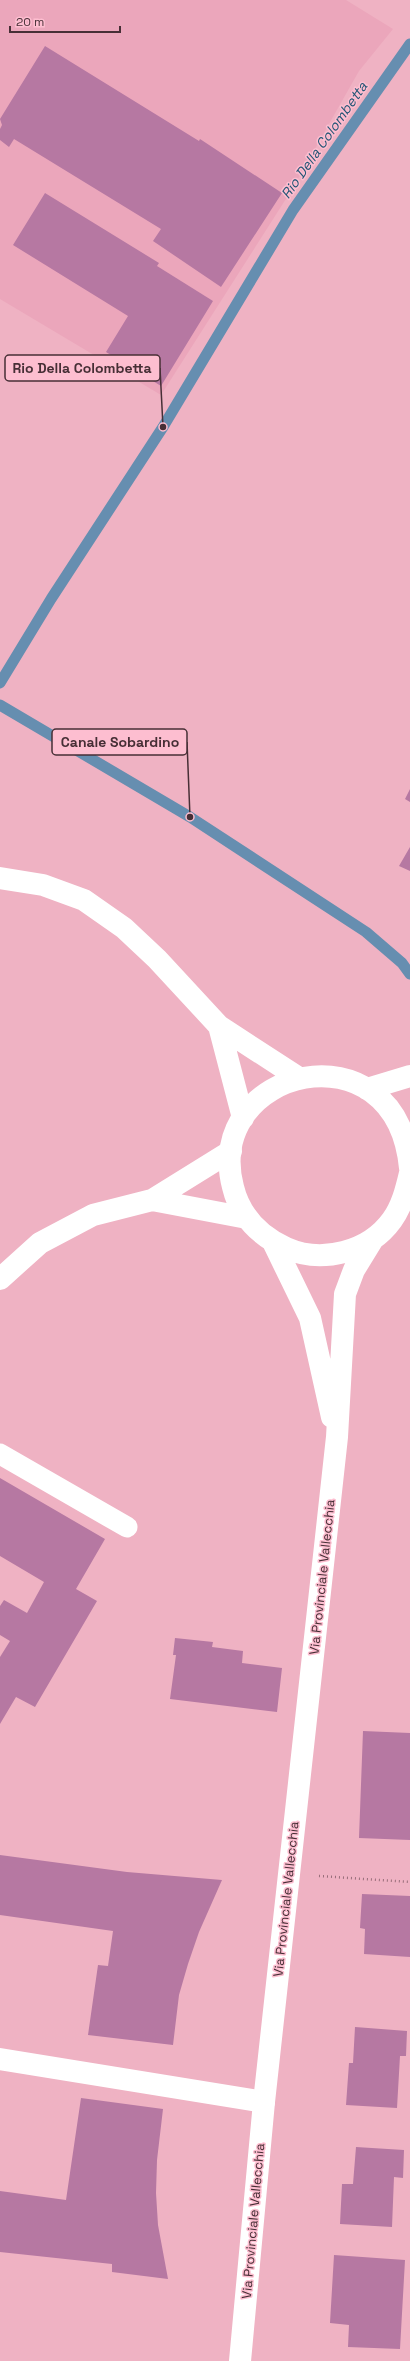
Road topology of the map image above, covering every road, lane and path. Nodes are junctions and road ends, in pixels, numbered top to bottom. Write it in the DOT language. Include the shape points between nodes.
graph roads {
  1 [pos="0,878"];
  2 [pos="218,1026"];
  3 [pos="410,1076"];
  4 [pos="299,1078"];
  5 [pos="367,1089"];
  6 [pos="243,1118"];
  7 [pos="409,1144"];
  8 [pos="231,1150"];
  9 [pos="410,1168"];
  10 [pos="410,1173"];
  11 [pos="152,1200"];
  12 [pos="247,1218"];
  13 [pos="373,1239"];
  14 [pos="273,1242"];
  15 [pos="0,1279"];
  16 [pos="337,1437"];
  17 [pos="0,1454"];
  18 [pos="127,1527"];
  19 [pos="288,1874"];
  20 [pos="410,1882"];
  21 [pos="0,2059"];
  22 [pos="264,2102"];
  23 [pos="240,2361"];
  1 -- 2 [label="main road" via="43,885 84,900 129,933 157,959"];
  2 -- 4 [label="main road"];
  2 -- 6 [label="main road"];
  3 -- 5 [label="main road"];
  4 -- 5 [label="main road, Via Provinciale Vallecchia" via="323,1075 346,1079"];
  4 -- 6 [label="main road, Via Provinciale Vallecchia" via="277,1086 258,1099"];
  5 -- 7 [label="main road, Via Provinciale Vallecchia" via="386,1104 400,1123"];
  6 -- 8 [label="main road, Via Provinciale Vallecchia"];
  7 -- 9 [label="main road, Via Provinciale Vallecchia"];
  8 -- 11 [label="main road"];
  8 -- 12 [label="main road, Via Provinciale Vallecchia" via="230,1174 236,1197"];
  10 -- 13 [label="main road, Via Provinciale Vallecchia" via="404,1197 392,1221"];
  11 -- 12 [label="main road"];
  11 -- 15 [label="main road" via="93,1215 40,1243"];
  12 -- 14 [label="main road, Via Provinciale Vallecchia"];
  13 -- 14 [label="main road, Via Provinciale Vallecchia" via="349,1251 323,1256 297,1253"];
  13 -- 16 [label="main road, Via Provinciale Vallecchia" via="354,1270 345,1294"];
  14 -- 16 [label="main road, Via Provinciale Vallecchia" via="310,1318"];
  16 -- 19 [label="main road, Via Provinciale Vallecchia"];
  17 -- 18 [label="lane"];
  19 -- 20 [label="path"];
  19 -- 22 [label="main road, Via Provinciale Vallecchia"];
  21 -- 22 [label="main road"];
  22 -- 23 [label="main road, Via Provinciale Vallecchia"];
}
